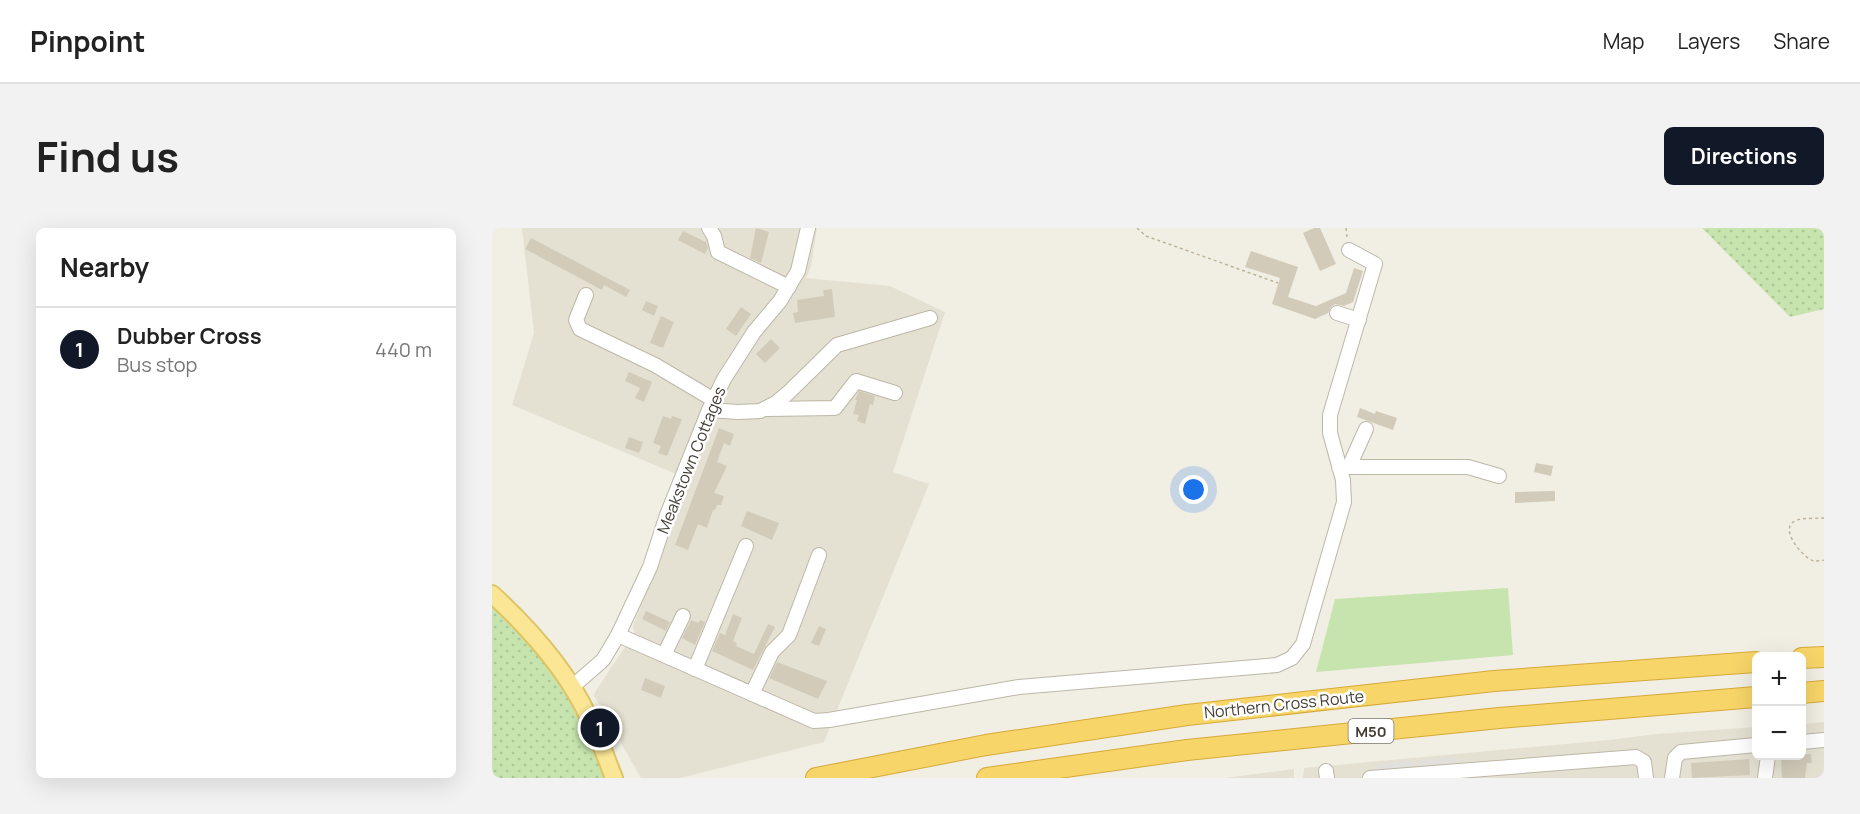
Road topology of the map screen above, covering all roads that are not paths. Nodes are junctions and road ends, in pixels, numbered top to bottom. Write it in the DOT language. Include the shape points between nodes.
graph roads {
  1 [pos="709,228"];
  2 [pos="807,228"];
  3 [pos="1349,250"];
  4 [pos="789,287"];
  5 [pos="586,295"];
  6 [pos="1337,313"];
  7 [pos="930,318"];
  8 [pos="1359,320"];
  9 [pos="895,393"];
  10 [pos="712,405"];
  11 [pos="762,409"];
  12 [pos="1366,429"];
  13 [pos="1344,467"];
  14 [pos="1498,476"];
  15 [pos="746,546"];
  16 [pos="819,555"];
  17 [pos="492,594"];
  18 [pos="683,616"];
  19 [pos="618,635"];
  20 [pos="664,655"];
  21 [pos="1824,657"];
  22 [pos="1806,658"];
  23 [pos="1752,662"];
  24 [pos="695,669"];
  25 [pos="572,687"];
  26 [pos="1824,691"];
  27 [pos="1806,693"];
  28 [pos="752,694"];
  29 [pos="1752,697"];
  30 [pos="1824,740"];
  31 [pos="1806,742"];
  32 [pos="1752,745"];
  33 [pos="1767,760"];
  34 [pos="1473,774"];
  35 [pos="614,778"];
  36 [pos="816,778"];
  37 [pos="987,778"];
  38 [pos="1370,778"];
  39 [pos="1646,778"];
  40 [pos="1672,778"];
  41 [pos="1765,778"];
  1 -- 4 [label="street" via="718,252"];
  2 -- 4 [label="street, Meakstown Cottages" via="798,271"];
  3 -- 8 [label="street" via="1375,264"];
  4 -- 10 [label="street, Meakstown Cottages" via="754,332"];
  5 -- 10 [label="street" via="576,320 580,328 655,365"];
  6 -- 8 [label="street"];
  7 -- 11 [label="street" via="837,345 788,393"];
  8 -- 13 [label="street" via="1330,415 1330,434"];
  9 -- 11 [label="street" via="856,381 835,408"];
  10 -- 11 [label="street" via="738,412"];
  10 -- 19 [label="street, Meakstown Cottages" via="650,567"];
  12 -- 13 [label="street"];
  13 -- 14 [label="street" via="1468,467"];
  13 -- 28 [label="street" via="1344,501 1303,644 1292,658 1277,665 1019,687 814,721"];
  15 -- 24 [label="street"];
  16 -- 28 [label="street" via="789,635 772,652"];
  17 -- 25 [label="main road" via="534,635"];
  18 -- 20 [label="street"];
  19 -- 20 [label="street"];
  19 -- 25 [label="street, Meakstown Cottages" via="603,660"];
  20 -- 24 [label="street"];
  21 -- 22 [label="highway"];
  23 -- 36 [label="highway, Northern Cross Route / M50" via="1494,681 1187,715 986,745"];
  24 -- 28 [label="street"];
  25 -- 35 [label="main road" via="590,718"];
  26 -- 27 [label="highway"];
  29 -- 37 [label="highway, M50" via="1187,750"];
  30 -- 31 [label="street"];
  32 -- 40 [label="street" via="1681,752 1675,758"];
  33 -- 41 [label="street"];
  34 -- 38 [label="street"];
  34 -- 39 [label="street" via="1636,757 1644,762"];
}
